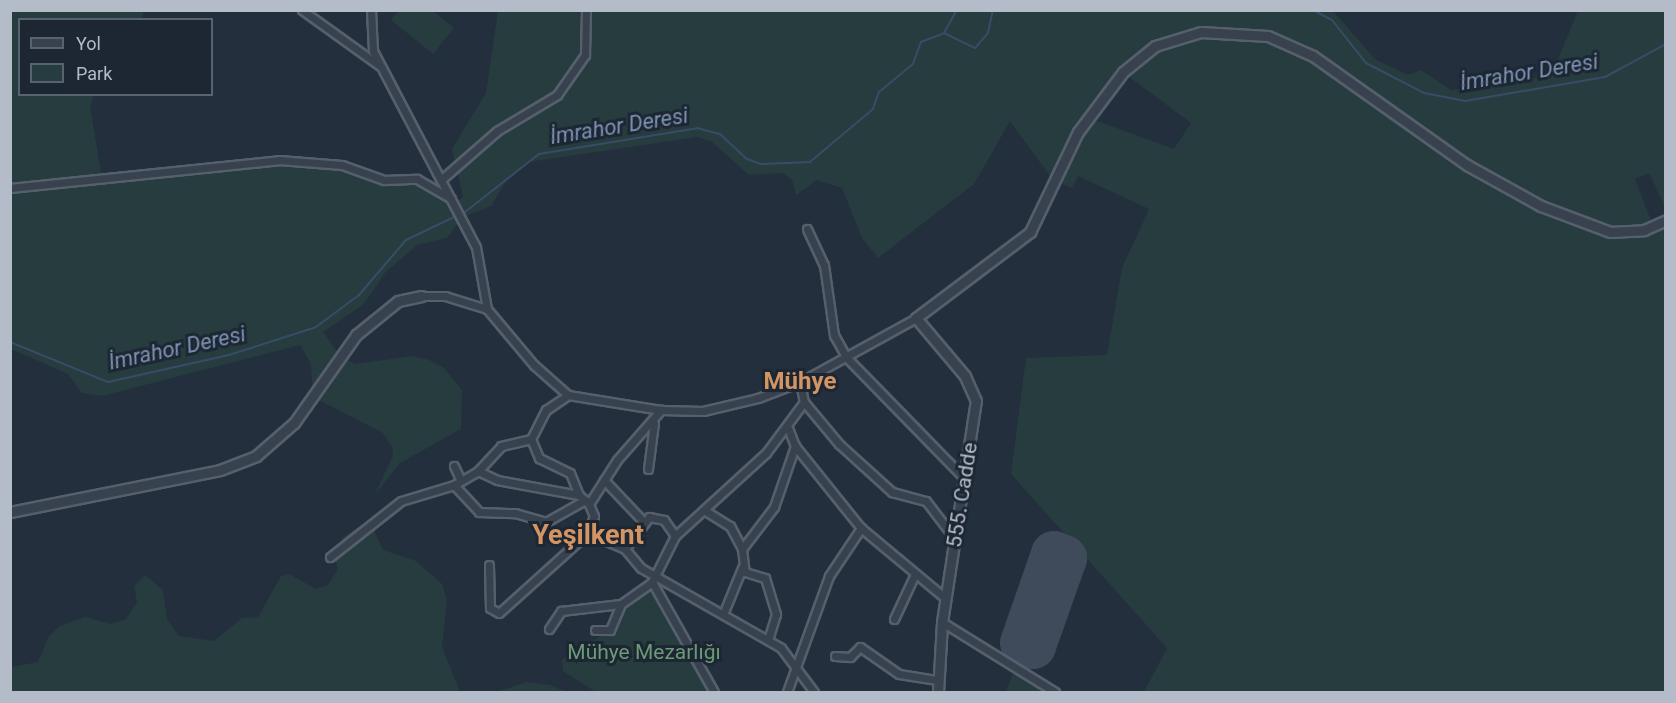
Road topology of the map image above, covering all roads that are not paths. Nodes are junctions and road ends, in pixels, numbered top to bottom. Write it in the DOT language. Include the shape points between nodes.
graph roads {
  1 [pos="302,10"];
  2 [pos="370,10"];
  3 [pos="586,10"];
  4 [pos="380,66"];
  5 [pos="442,179"];
  6 [pos="10,188"];
  7 [pos="451,199"];
  8 [pos="1665,220"];
  9 [pos="807,229"];
  10 [pos="421,296"];
  11 [pos="487,309"];
  12 [pos="916,318"];
  13 [pos="846,357"];
  14 [pos="800,382"];
  15 [pos="568,395"];
  16 [pos="804,402"];
  17 [pos="661,410"];
  18 [pos="654,423"];
  19 [pos="788,428"];
  20 [pos="531,439"];
  21 [pos="795,446"];
  22 [pos="454,466"];
  23 [pos="648,469"];
  24 [pos="478,471"];
  25 [pos="460,479"];
  26 [pos="604,480"];
  27 [pos="966,480"];
  28 [pos="454,485"];
  29 [pos="584,500"];
  30 [pos="704,510"];
  31 [pos="10,512"];
  32 [pos="642,520"];
  33 [pos="861,528"];
  34 [pos="588,533"];
  35 [pos="675,536"];
  36 [pos="955,539"];
  37 [pos="625,549"];
  38 [pos="742,549"];
  39 [pos="330,557"];
  40 [pos="489,565"];
  41 [pos="742,568"];
  42 [pos="915,574"];
  43 [pos="653,579"];
  44 [pos="945,598"];
  45 [pos="621,604"];
  46 [pos="724,612"];
  47 [pos="894,619"];
  48 [pos="942,622"];
  49 [pos="549,628"];
  50 [pos="595,630"];
  51 [pos="768,640"];
  52 [pos="835,656"];
  53 [pos="795,671"];
  54 [pos="938,680"];
  55 [pos="714,693"];
  56 [pos="787,693"];
  57 [pos="814,693"];
  58 [pos="938,693"];
  59 [pos="1055,693"];
  1 -- 4 [label="street"];
  2 -- 4 [label="street" via="368,25"];
  3 -- 5 [label="street" via="585,55 557,95 497,131"];
  4 -- 5 [label="street"];
  5 -- 7 [label="street"];
  6 -- 7 [label="street" via="279,160 342,165 384,180 417,179"];
  7 -- 11 [label="street" via="476,247"];
  8 -- 12 [label="street" via="1631,232 1572,220 1488,178 1292,45 1247,32 1201,32 1167,39 1123,72 1068,148 1030,232"];
  9 -- 13 [label="street" via="824,265 834,335"];
  10 -- 11 [label="street" via="445,296"];
  10 -- 31 [label="street" via="398,301 370,322 294,423 256,456 220,470"];
  11 -- 15 [label="street"];
  12 -- 13 [label="street"];
  12 -- 27 [label="street, 555. Cadde" via="973,387"];
  13 -- 14 [label="street"];
  13 -- 27 [label="street"];
  14 -- 16 [label="street"];
  14 -- 17 [label="street" via="724,408"];
  15 -- 17 [label="street"];
  15 -- 20 [label="street" via="546,410"];
  16 -- 19 [label="street"];
  16 -- 36 [label="street" via="839,444 892,492 926,501"];
  17 -- 18 [label="street"];
  18 -- 23 [label="street"];
  18 -- 26 [label="street"];
  19 -- 21 [label="street"];
  19 -- 30 [label="street"];
  20 -- 24 [label="street" via="501,446"];
  20 -- 29 [label="street" via="539,458 570,473"];
  21 -- 33 [label="street"];
  21 -- 38 [label="street" via="774,507"];
  22 -- 25 [label="street"];
  24 -- 25 [label="street"];
  24 -- 29 [label="street" via="497,480"];
  25 -- 28 [label="street"];
  26 -- 29 [label="street"];
  26 -- 32 [label="street"];
  27 -- 36 [label="street, 555. Cadde"];
  28 -- 29 [label="street" via="479,512 546,522"];
  28 -- 39 [label="street" via="401,501"];
  29 -- 34 [label="street" via="594,516"];
  30 -- 35 [label="street"];
  30 -- 38 [label="street" via="723,517"];
  32 -- 35 [label="street" via="657,517"];
  32 -- 37 [label="street"];
  33 -- 42 [label="street"];
  33 -- 53 [label="street" via="829,576"];
  34 -- 37 [label="street"];
  34 -- 40 [label="street" via="499,613 490,608"];
  35 -- 43 [label="street"];
  36 -- 44 [label="street, 555. Cadde"];
  37 -- 43 [label="street"];
  38 -- 41 [label="street"];
  41 -- 46 [label="street"];
  41 -- 51 [label="street" via="762,576 768,587 776,614"];
  42 -- 44 [label="street"];
  42 -- 47 [label="street"];
  43 -- 45 [label="street"];
  43 -- 46 [label="street"];
  43 -- 55 [label="street"];
  44 -- 48 [label="street, 555. Cadde"];
  45 -- 49 [label="street" via="561,611"];
  45 -- 50 [label="street" via="610,630"];
  46 -- 51 [label="street"];
  48 -- 54 [label="street, 555. Cadde"];
  48 -- 59 [label="street"];
  51 -- 53 [label="street" via="789,654"];
  52 -- 54 [label="street" via="850,657 860,647 899,674"];
  53 -- 56 [label="street"];
  53 -- 57 [label="street"];
  54 -- 58 [label="street, 555. Cadde"];
}
